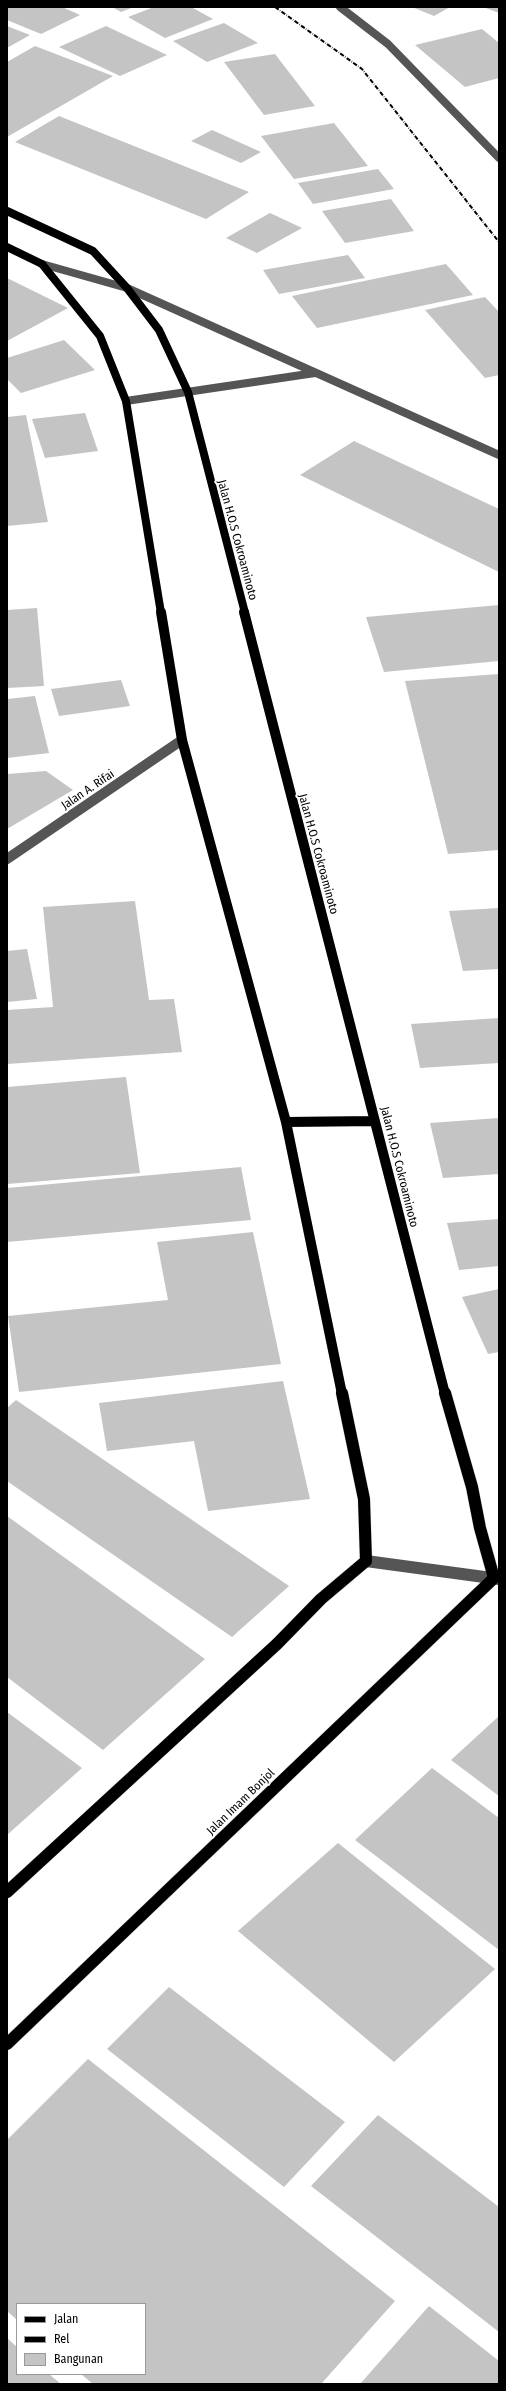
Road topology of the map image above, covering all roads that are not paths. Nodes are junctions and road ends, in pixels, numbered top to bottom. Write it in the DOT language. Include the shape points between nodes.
graph roads {
  1 [pos="340,7"];
  2 [pos="499,158"];
  3 [pos="7,211"];
  4 [pos="7,247"];
  5 [pos="42,264"];
  6 [pos="127,288"];
  7 [pos="315,372"];
  8 [pos="188,392"];
  9 [pos="126,401"];
  10 [pos="499,455"];
  11 [pos="182,740"];
  12 [pos="7,859"];
  13 [pos="375,1121"];
  14 [pos="286,1122"];
  15 [pos="366,1562"];
  16 [pos="496,1579"];
  17 [pos="7,1892"];
  18 [pos="7,2044"];
  1 -- 2 [label="street" via="388,44"];
  3 -- 6 [label="main road, Jalan H.O.S Cokroaminoto" via="93,251"];
  4 -- 5 [label="main road"];
  5 -- 6 [label="street"];
  5 -- 9 [label="main road" via="100,336"];
  6 -- 7 [label="street"];
  6 -- 8 [label="main road, Jalan H.O.S Cokroaminoto" via="159,330"];
  7 -- 8 [label="street"];
  7 -- 10 [label="street"];
  8 -- 9 [label="street"];
  8 -- 13 [label="main road, Jalan H.O.S Cokroaminoto"];
  9 -- 11 [label="main road"];
  11 -- 12 [label="street, Jalan A. Rifai"];
  11 -- 14 [label="main road"];
  13 -- 14 [label="main road"];
  13 -- 16 [label="main road, Jalan H.O.S Cokroaminoto" via="454,1428 472,1487 480,1528"];
  14 -- 15 [label="main road" via="364,1499"];
  15 -- 16 [label="street"];
  15 -- 17 [label="main road" via="322,1599 278,1644"];
  16 -- 18 [label="main road, Jalan Imam Bonjol"];
}
